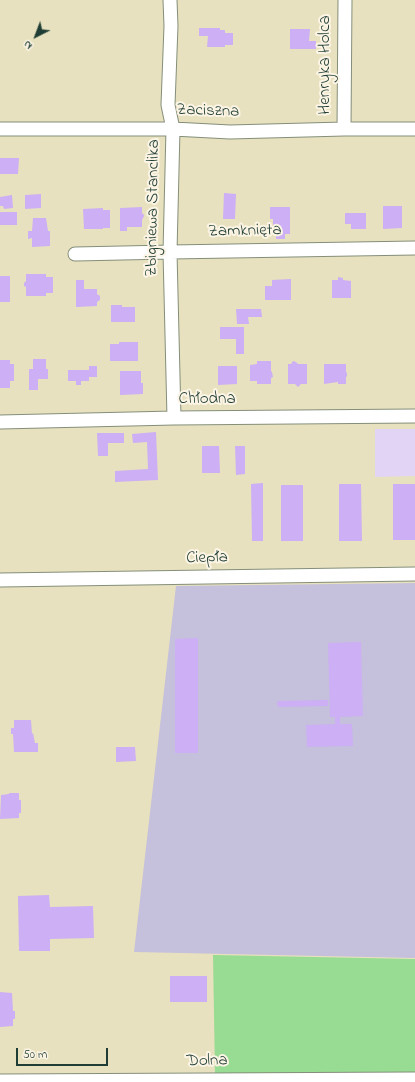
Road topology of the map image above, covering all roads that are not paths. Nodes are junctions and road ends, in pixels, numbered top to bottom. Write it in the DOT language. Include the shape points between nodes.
graph roads {
  1 [pos="170,0"];
  2 [pos="345,0"];
  3 [pos="0,129"];
  4 [pos="174,129"];
  5 [pos="344,129"];
  6 [pos="415,130"];
  7 [pos="415,248"];
  8 [pos="170,252"];
  9 [pos="75,254"];
  10 [pos="415,416"];
  11 [pos="174,418"];
  12 [pos="0,422"];
  13 [pos="415,574"];
  14 [pos="0,580"];
  15 [pos="415,1079"];
  16 [pos="0,1081"];
  17 [pos="254,1081"];
  18 [pos="114,1082"];
  1 -- 4 [label="street, Zbigniewa Stanclika" via="168,105"];
  2 -- 5 [label="street, Henryka Holca"];
  3 -- 4 [label="street, Zaciszna"];
  4 -- 5 [label="street, Zaciszna" via="230,132"];
  4 -- 8 [label="street, Zbigniewa Stanclika"];
  5 -- 6 [label="street, Zaciszna"];
  7 -- 8 [label="street, Zamknięta"];
  8 -- 9 [label="street, Zamknięta"];
  8 -- 11 [label="street, Zbigniewa Stanclika"];
  10 -- 11 [label="street, Chłodna"];
  11 -- 12 [label="street, Chłodna"];
  13 -- 14 [label="street, Ciepła"];
  15 -- 17 [label="street, Dolna"];
  16 -- 18 [label="street, Dolna"];
  17 -- 18 [label="street, Dolna"];
}
